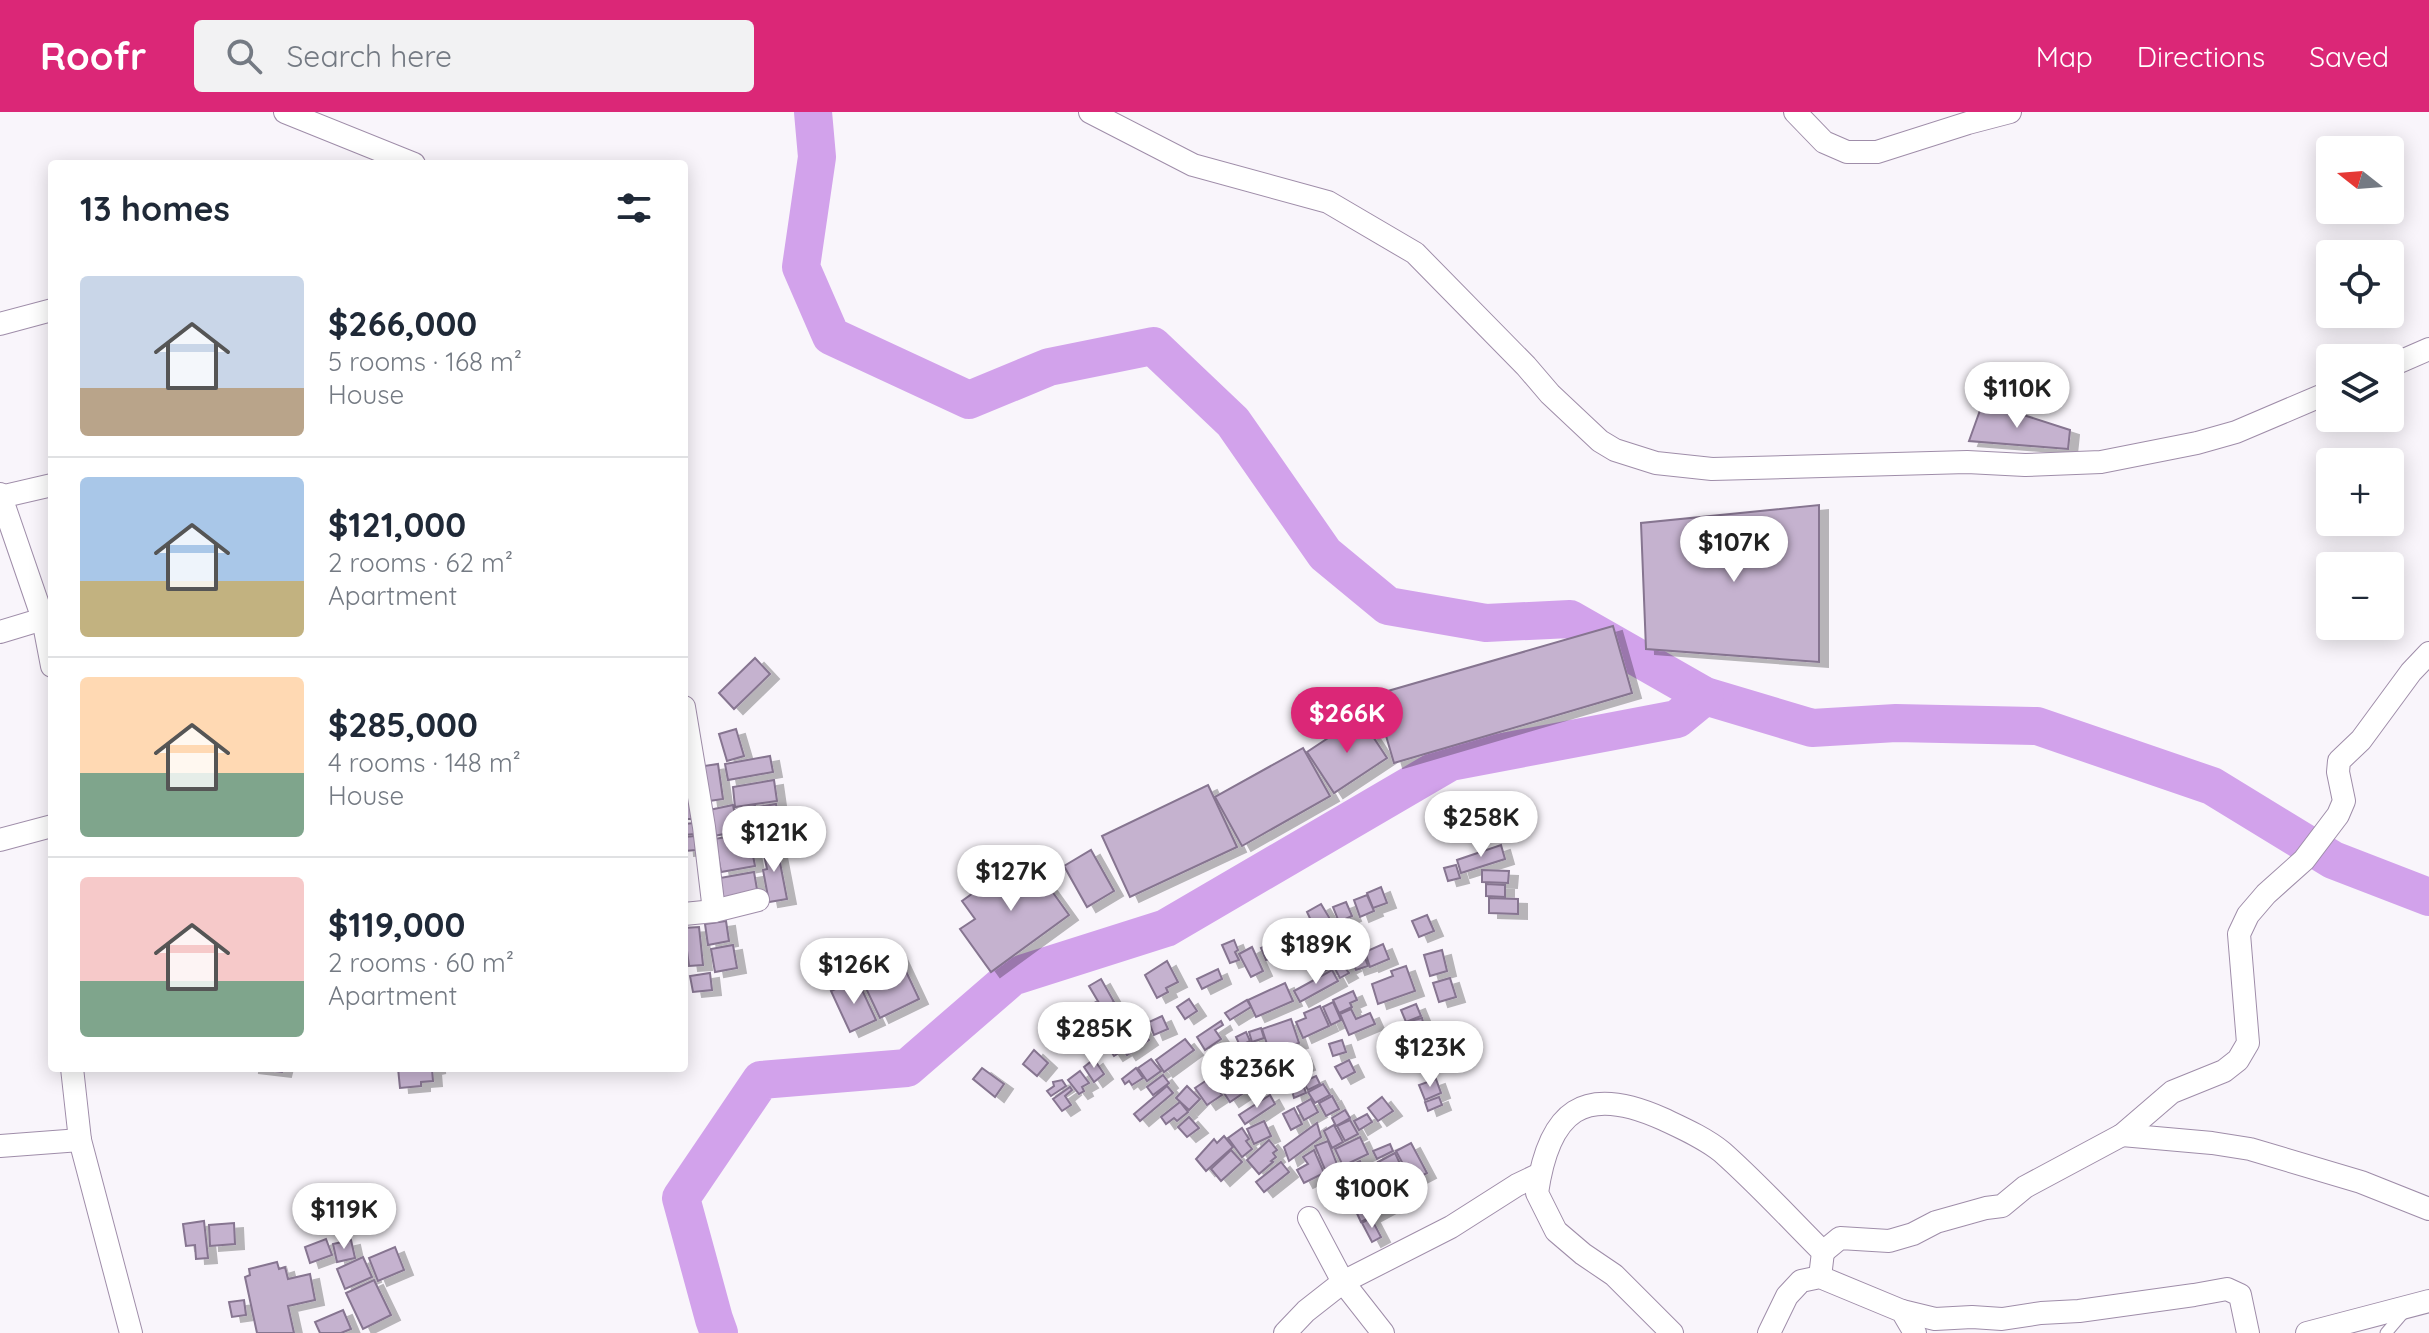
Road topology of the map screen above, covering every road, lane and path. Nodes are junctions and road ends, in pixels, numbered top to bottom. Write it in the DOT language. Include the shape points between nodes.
graph roads {
  1 [pos="285,112"];
  2 [pos="1090,112"];
  3 [pos="1795,112"];
  4 [pos="2010,112"];
  5 [pos="404,160"];
  6 [pos="48,311"];
  7 [pos="0,324"];
  8 [pos="2429,349"];
  9 [pos="2404,360"];
  10 [pos="2316,398"];
  11 [pos="48,486"];
  12 [pos="0,496"];
  13 [pos="47,618"];
  14 [pos="0,632"];
  15 [pos="2429,653"];
  16 [pos="688,731"];
  17 [pos="48,827"];
  18 [pos="0,840"];
  19 [pos="758,900"];
  20 [pos="714,911"];
  21 [pos="688,914"];
  22 [pos="72,1072"];
  23 [pos="2122,1135"];
  24 [pos="80,1140"];
  25 [pos="0,1146"];
  26 [pos="1540,1174"];
  27 [pos="2429,1209"];
  28 [pos="1309,1218"];
  29 [pos="1823,1252"];
  30 [pos="1820,1277"];
  31 [pos="1343,1282"];
  32 [pos="2420,1303"];
  33 [pos="124,1308"];
  34 [pos="1910,1326"];
  35 [pos="115,1333"];
  36 [pos="131,1333"];
  37 [pos="1285,1333"];
  38 [pos="1383,1333"];
  39 [pos="1672,1333"];
  40 [pos="1769,1333"];
  41 [pos="2248,1333"];
  42 [pos="2307,1333"];
  43 [pos="2386,1333"];
  1 -- 5 [label="street"];
  2 -- 10 [label="street" via="1193,165 1328,202 1415,253 1582,425 1636,459 1712,469 2101,462 2236,432"];
  3 -- 4 [label="street" via="1824,142 1847,152 1877,152"];
  6 -- 7 [label="street"];
  8 -- 9 [label="street"];
  11 -- 12 [label="street"];
  12 -- 13 [label="street"];
  13 -- 14 [label="street"];
  15 -- 23 [label="street" via="2339,761 2344,801 2334,821 2304,860 2248,915 2239,934 2248,1043 2238,1060 2172,1092"];
  16 -- 20 [label="street"];
  17 -- 18 [label="street"];
  19 -- 20 [label="street"];
  20 -- 21 [label="street"];
  22 -- 24 [label="street"];
  23 -- 27 [label="street" via="2263,1152"];
  23 -- 29 [label="street" via="2025,1187 2002,1206 1952,1217 1889,1241 1840,1238"];
  24 -- 25 [label="street"];
  24 -- 33 [label="street"];
  26 -- 29 [label="street" via="1561,1122 1596,1103 1620,1104 1720,1150"];
  26 -- 31 [label="street"];
  26 -- 39 [label="street" via="1537,1193 1556,1231 1614,1275"];
  28 -- 31 [label="street"];
  29 -- 30 [label="street"];
  30 -- 34 [label="street"];
  30 -- 40 [label="street" via="1801,1281 1787,1296"];
  31 -- 37 [label="street"];
  31 -- 38 [label="street"];
  32 -- 42 [label="street"];
  32 -- 43 [label="lane"];
  33 -- 35 [label="street"];
  33 -- 36 [label="street"];
  34 -- 41 [label="street" via="1935,1319 2079,1311 2227,1289 2240,1295"];
}
